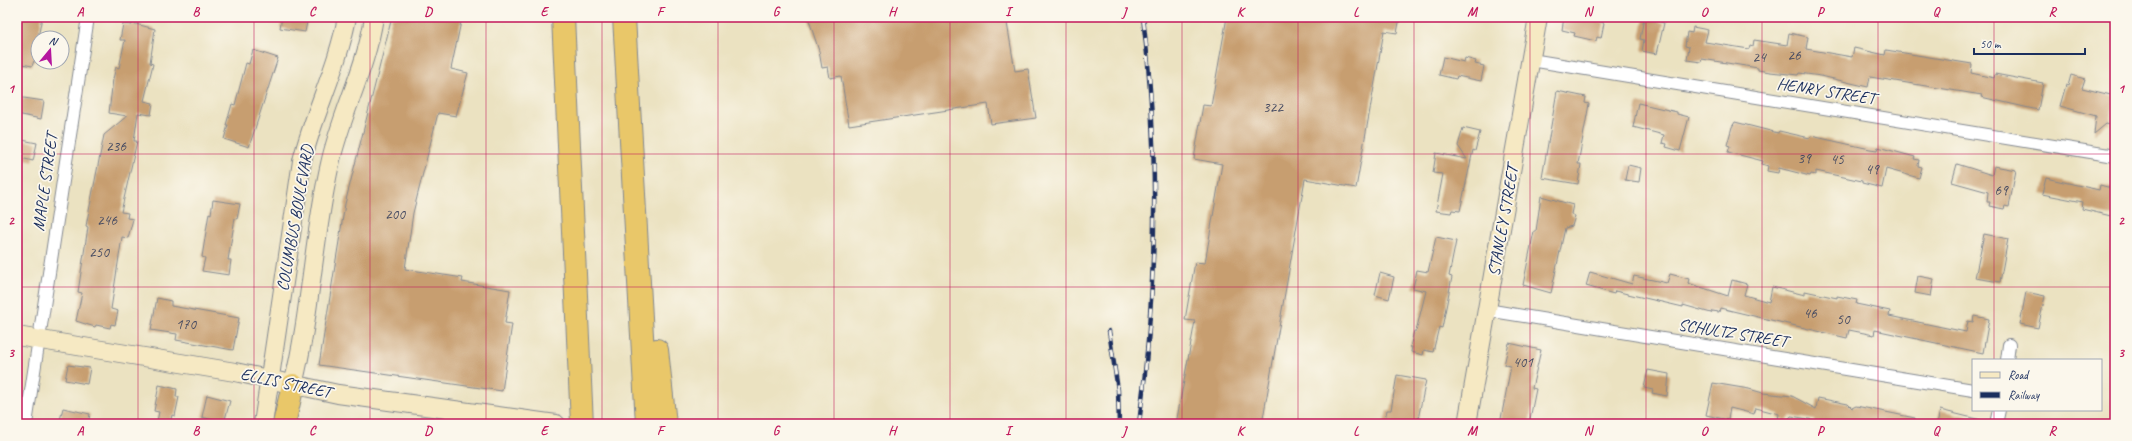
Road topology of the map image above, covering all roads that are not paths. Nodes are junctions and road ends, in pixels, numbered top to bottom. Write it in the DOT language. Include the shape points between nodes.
graph roads {
  1 [pos="88,17"];
  2 [pos="347,17"];
  3 [pos="374,17"];
  4 [pos="563,17"];
  5 [pos="624,17"];
  6 [pos="1538,17"];
  7 [pos="1531,60"];
  8 [pos="2115,156"];
  9 [pos="641,298"];
  10 [pos="1487,310"];
  11 [pos="17,336"];
  12 [pos="39,339"];
  13 [pos="2010,345"];
  14 [pos="2007,359"];
  15 [pos="269,380"];
  16 [pos="293,385"];
  17 [pos="1972,390"];
  18 [pos="1999,411"];
  19 [pos="547,423"];
  20 [pos="26,424"];
  21 [pos="263,424"];
  22 [pos="284,424"];
  23 [pos="582,424"];
  24 [pos="647,424"];
  25 [pos="665,424"];
  26 [pos="1467,424"];
  27 [pos="1996,424"];
  1 -- 12 [label="street, MAPLE STREET"];
  2 -- 15 [label="street, COLUMBUS BOULEVARD" via="339,52 310,131 302,161"];
  3 -- 16 [label="street, COLUMBUS BOULEVARD" via="362,69 330,162"];
  4 -- 23 [label="highway"];
  5 -- 9 [label="highway"];
  6 -- 7 [label="street, STANLEY STREET"];
  7 -- 8 [label="street, HENRY STREET"];
  7 -- 10 [label="street, STANLEY STREET"];
  9 -- 24 [label="highway"];
  9 -- 25 [label="highway" via="655,340"];
  10 -- 17 [label="street, SCHULTZ STREET"];
  10 -- 26 [label="street, STANLEY STREET"];
  11 -- 12 [label="street, ELLIS STREET"];
  12 -- 15 [label="street, ELLIS STREET"];
  12 -- 20 [label="street, MAPLE STREET"];
  13 -- 14 [label="street"];
  15 -- 16 [label="street, ELLIS STREET"];
  15 -- 21 [label="street, COLUMBUS BOULEVARD"];
  16 -- 19 [label="street, ELLIS STREET" via="352,396"];
  16 -- 22 [label="highway"];
  18 -- 27 [label="street"];
}
